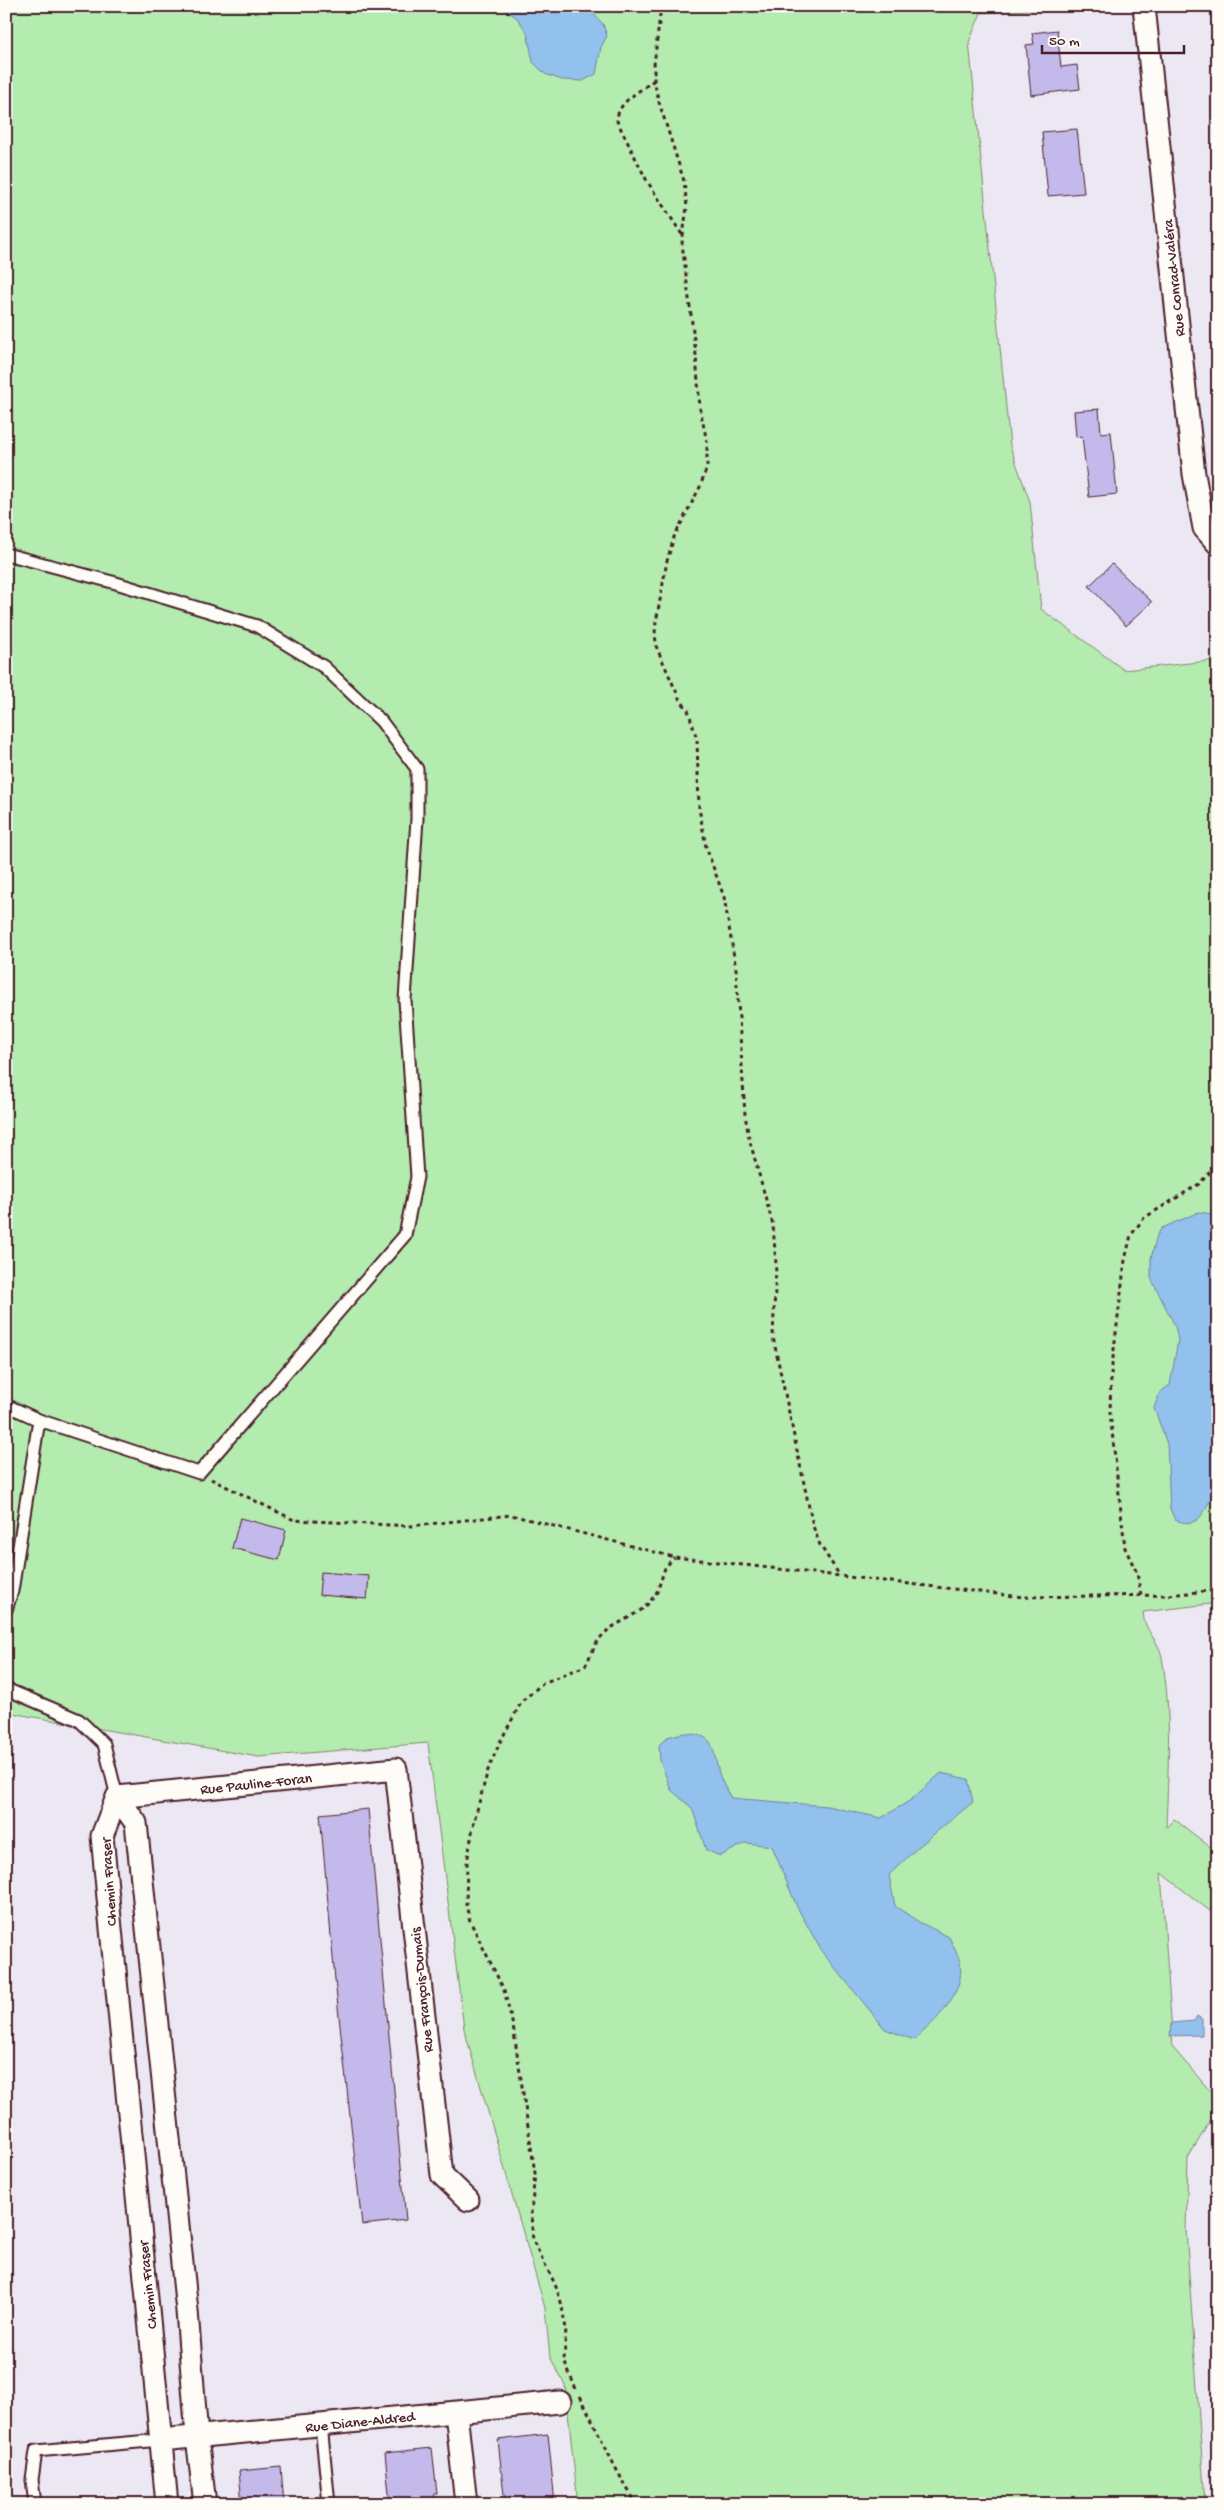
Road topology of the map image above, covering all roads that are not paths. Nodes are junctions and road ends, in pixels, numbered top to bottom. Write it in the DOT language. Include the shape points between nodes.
graph roads {
  1 [pos="1144,6"];
  2 [pos="1218,544"];
  3 [pos="6,554"];
  4 [pos="6,1405"];
  5 [pos="39,1420"];
  6 [pos="6,1610"];
  7 [pos="6,1689"];
  8 [pos="396,1769"];
  9 [pos="117,1797"];
  10 [pos="468,2200"];
  11 [pos="560,2402"];
  12 [pos="456,2412"];
  13 [pos="321,2425"];
  14 [pos="197,2437"];
  15 [pos="161,2440"];
  16 [pos="35,2504"];
  17 [pos="167,2504"];
  18 [pos="205,2504"];
  19 [pos="329,2504"];
  20 [pos="466,2504"];
  1 -- 2 [label="street, Rue Conrad-Valéra" via="1194,474 1204,528"];
  3 -- 5 [label="lane" via="257,626 324,667 381,722 417,769 417,819 405,1000 417,1177 405,1234 199,1473"];
  4 -- 5 [label="lane"];
  5 -- 6 [label="lane" via="12,1592"];
  7 -- 9 [label="lane" via="78,1720 104,1744"];
  8 -- 9 [label="street, Rue Pauline-Foran"];
  8 -- 10 [label="street, Rue François-Dumais" via="442,2175"];
  9 -- 14 [label="street" via="136,1823 187,2311"];
  9 -- 15 [label="street, Chemin Fraser" via="102,1836"];
  11 -- 12 [label="street, Rue Diane-Aldred"];
  12 -- 13 [label="street, Rue Diane-Aldred"];
  12 -- 20 [label="street"];
  13 -- 14 [label="street, Rue Diane-Aldred"];
  13 -- 19 [label="lane"];
  14 -- 15 [label="street, Rue Diane-Aldred"];
  14 -- 18 [label="street"];
  15 -- 16 [label="lane" via="36,2451 32,2480"];
  15 -- 17 [label="street, Chemin Fraser"];
}
